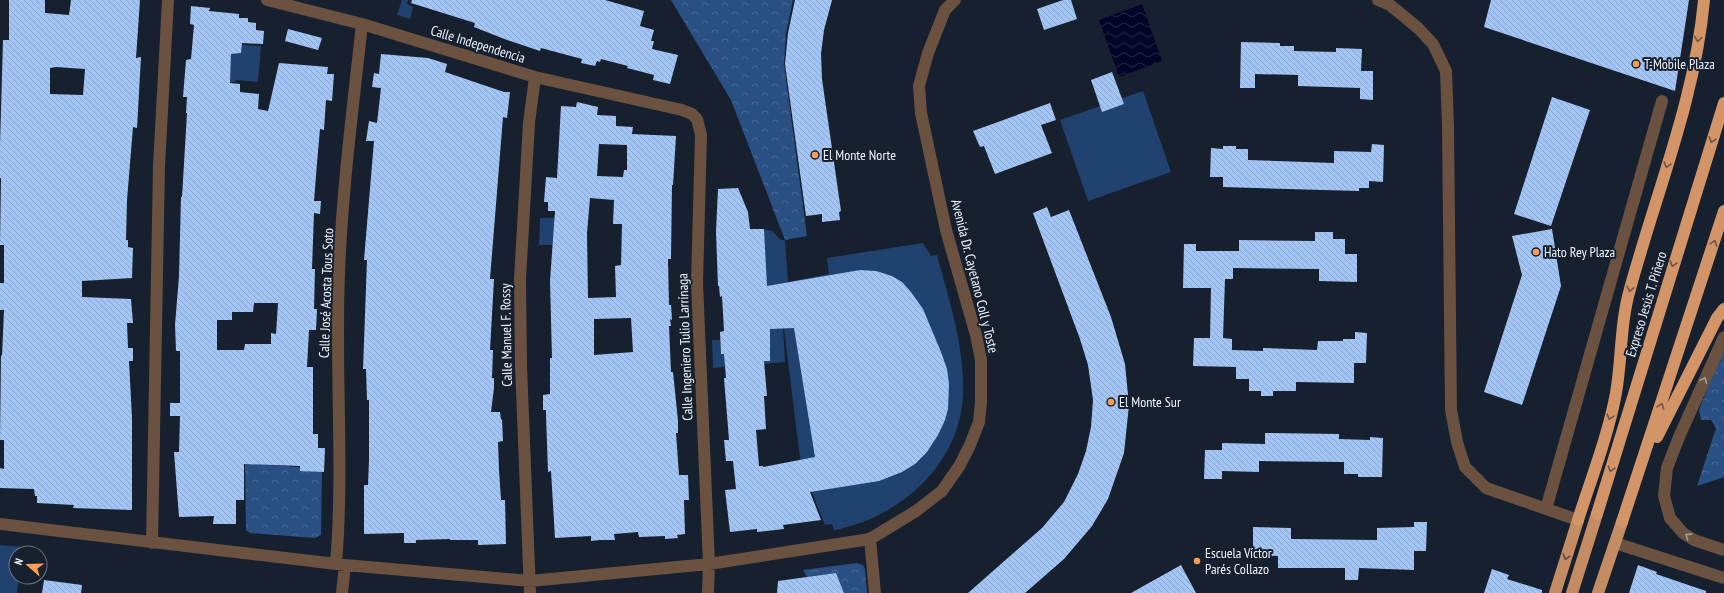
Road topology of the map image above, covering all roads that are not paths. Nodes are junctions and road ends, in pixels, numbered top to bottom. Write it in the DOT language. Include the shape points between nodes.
graph roads {
  1 [pos="168,0"];
  2 [pos="267,0"];
  3 [pos="955,0"];
  4 [pos="1378,0"];
  5 [pos="1704,0"];
  6 [pos="362,24"];
  7 [pos="535,77"];
  8 [pos="1662,101"];
  9 [pos="1724,103"];
  10 [pos="682,110"];
  11 [pos="1724,211"];
  12 [pos="1724,309"];
  13 [pos="1724,337"];
  14 [pos="1640,470"];
  15 [pos="1546,509"];
  16 [pos="1578,520"];
  17 [pos="0,524"];
  18 [pos="870,539"];
  19 [pos="152,543"];
  20 [pos="1615,543"];
  21 [pos="1724,550"];
  22 [pos="709,564"];
  23 [pos="340,565"];
  24 [pos="1724,578"];
  25 [pos="530,587"];
  26 [pos="342,593"];
  27 [pos="708,593"];
  28 [pos="875,593"];
  29 [pos="1555,593"];
  30 [pos="1572,593"];
  31 [pos="1598,593"];
  1 -- 19 [label="street" via="159,166"];
  2 -- 6 [label="street, Calle Independencia"];
  3 -- 18 [label="street, Avenida Dr. Cayetano Coll y Toste" via="945,10 928,53 919,86 920,113 946,230 981,360 979,422 960,465 942,491 916,511"];
  4 -- 15 [label="street" via="1390,6 1430,40 1446,71 1451,410 1457,442 1465,466 1487,488"];
  5 -- 16 [label="highway, one-way" via="1695,63 1685,106 1629,291 1621,334 1621,358 1612,414"];
  6 -- 7 [label="street, Calle Independencia"];
  6 -- 23 [label="street, Calle José Acosta Tous Soto" via="339,273"];
  7 -- 10 [label="street, Calle Independencia"];
  7 -- 25 [label="street, Calle Manuel F. Rossy" via="529,123 520,279"];
  8 -- 15 [label="street"];
  9 -- 30 [label="highway, Expreso Jesús T. Piñero, one-way"];
  10 -- 22 [label="street, Calle Ingeniero Tulio Larrínaga" via="697,119 700,135 697,283"];
  14 -- 11 [label="highway, one-way"];
  12 -- 14 [label="highway" via="1717,318"];
  21 -- 13 [label="street, one-way" via="1694,540 1683,533 1669,516 1664,496 1667,468"];
  14 -- 20 [label="highway"];
  15 -- 16 [label="street"];
  16 -- 29 [label="highway, one-way"];
  17 -- 19 [label="street"];
  18 -- 22 [label="street"];
  18 -- 28 [label="street"];
  19 -- 23 [label="street"];
  20 -- 24 [label="street"];
  20 -- 31 [label="highway"];
  22 -- 25 [label="street"];
  22 -- 27 [label="street, Calle Ingeniero Tulio Larrínaga"];
  23 -- 25 [label="street"];
  23 -- 26 [label="street, Calle José Acosta Tous Soto"];
}
